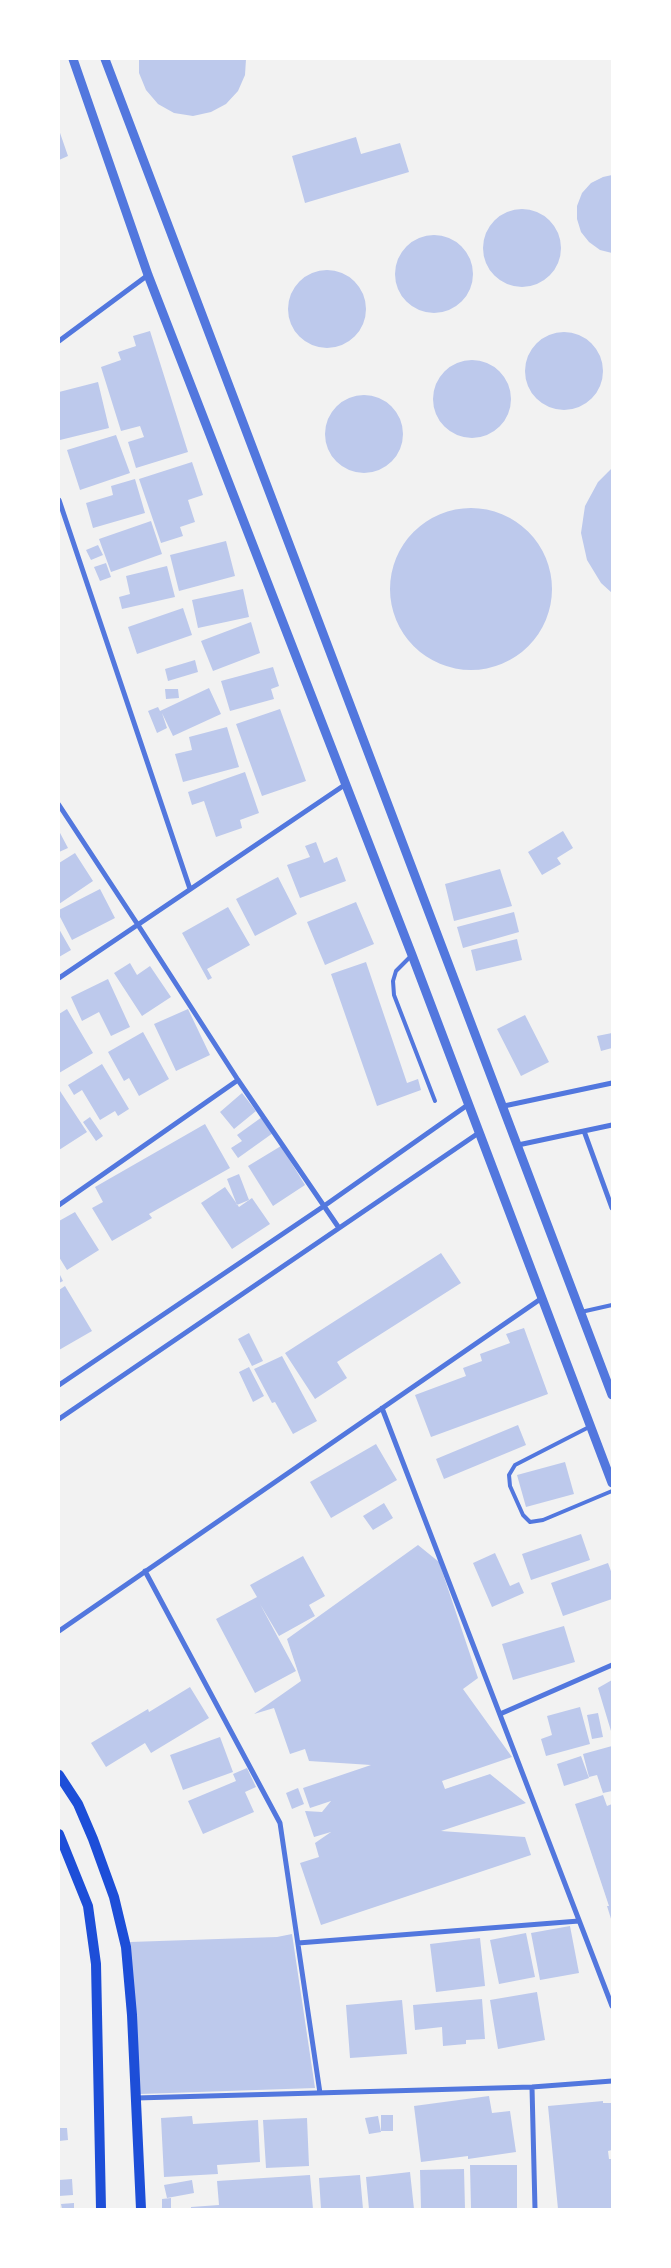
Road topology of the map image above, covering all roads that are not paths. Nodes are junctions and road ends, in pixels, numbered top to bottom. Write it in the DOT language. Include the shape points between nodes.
graph roads {
  1 [pos="73,59"];
  2 [pos="105,59"];
  3 [pos="148,275"];
  4 [pos="59,341"];
  5 [pos="59,500"];
  6 [pos="346,784"];
  7 [pos="59,805"];
  8 [pos="190,889"];
  9 [pos="138,924"];
  10 [pos="412,955"];
  11 [pos="59,978"];
  12 [pos="238,1080"];
  13 [pos="612,1082"];
  14 [pos="435,1101"];
  15 [pos="469,1104"];
  16 [pos="504,1106"];
  17 [pos="612,1125"];
  18 [pos="584,1131"];
  19 [pos="480,1132"];
  20 [pos="518,1145"];
  21 [pos="59,1205"];
  22 [pos="324,1206"];
  23 [pos="612,1208"];
  24 [pos="338,1228"];
  25 [pos="543,1298"];
  26 [pos="612,1305"];
  27 [pos="581,1312"];
  28 [pos="59,1385"];
  29 [pos="612,1396"];
  30 [pos="382,1408"];
  31 [pos="59,1418"];
  32 [pos="591,1426"];
  33 [pos="612,1483"];
  34 [pos="612,1490"];
  35 [pos="145,1572"];
  36 [pos="59,1631"];
  37 [pos="612,1665"];
  38 [pos="500,1714"];
  39 [pos="59,1775"];
  40 [pos="59,1834"];
  41 [pos="579,1921"];
  42 [pos="298,1943"];
  43 [pos="612,2006"];
  44 [pos="612,2081"];
  45 [pos="532,2087"];
  46 [pos="320,2093"];
  47 [pos="135,2098"];
  48 [pos="101,2209"];
  49 [pos="140,2209"];
  50 [pos="535,2209"];
  1 -- 3 [label="street"];
  2 -- 16 [label="street"];
  3 -- 4 [label="street"];
  3 -- 6 [label="street"];
  5 -- 8 [label="street"];
  6 -- 8 [label="street"];
  6 -- 10 [label="street"];
  7 -- 9 [label="street"];
  8 -- 9 [label="street"];
  9 -- 11 [label="street"];
  9 -- 12 [label="street"];
  10 -- 14 [label="lane" via="396,971 394,994"];
  10 -- 15 [label="street"];
  12 -- 21 [label="street"];
  12 -- 22 [label="street"];
  13 -- 16 [label="street"];
  15 -- 19 [label="street"];
  15 -- 22 [label="street"];
  16 -- 20 [label="street"];
  17 -- 18 [label="street"];
  18 -- 20 [label="street"];
  18 -- 23 [label="street"];
  19 -- 24 [label="street"];
  19 -- 25 [label="street"];
  20 -- 27 [label="street"];
  22 -- 24 [label="street"];
  22 -- 28 [label="street"];
  24 -- 31 [label="street"];
  25 -- 30 [label="street"];
  25 -- 32 [label="street"];
  26 -- 27 [label="lane"];
  27 -- 29 [label="street"];
  30 -- 35 [label="street"];
  30 -- 38 [label="street"];
  32 -- 33 [label="street"];
  32 -- 34 [label="lane" via="515,1466 509,1475 510,1486 523,1515 530,1522 543,1520"];
  35 -- 36 [label="street"];
  35 -- 42 [label="street" via="280,1823"];
  37 -- 38 [label="street"];
  38 -- 41 [label="street"];
  39 -- 47 [label="main road" via="78,1804 93,1839 116,1905 126,1947"];
  40 -- 48 [label="main road" via="88,1906 96,1964"];
  41 -- 42 [label="street"];
  41 -- 43 [label="street"];
  42 -- 46 [label="street"];
  44 -- 45 [label="street"];
  45 -- 46 [label="street"];
  45 -- 50 [label="street"];
  46 -- 47 [label="street"];
  47 -- 49 [label="main road"];
}
